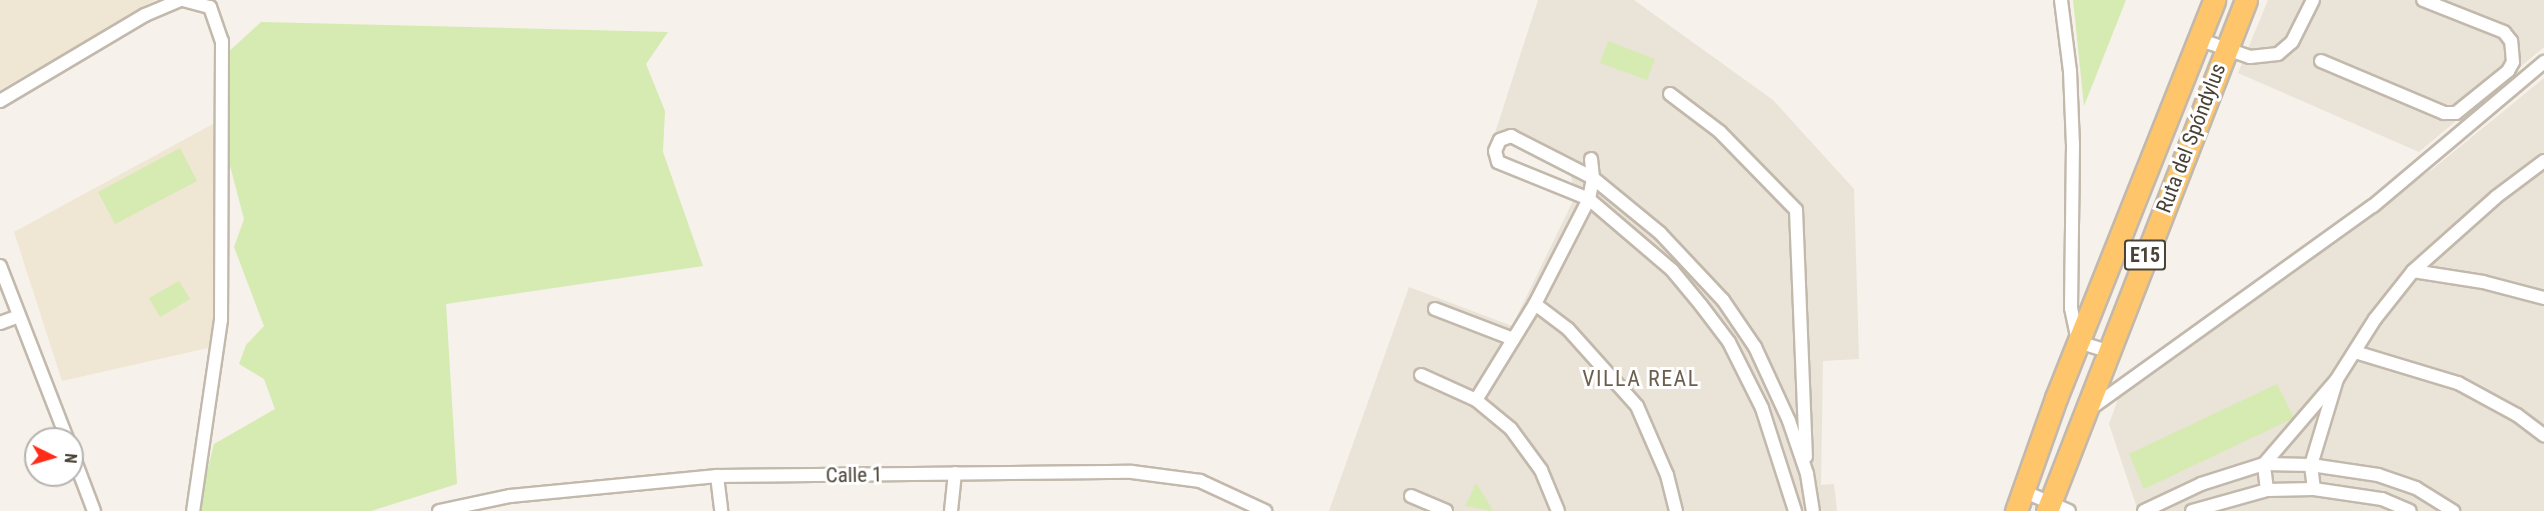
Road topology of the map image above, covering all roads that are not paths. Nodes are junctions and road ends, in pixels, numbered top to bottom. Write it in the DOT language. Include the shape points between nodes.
graph roads {
  1 [pos="182,0"];
  2 [pos="2061,0"];
  3 [pos="2214,0"];
  4 [pos="2246,0"];
  5 [pos="2313,0"];
  6 [pos="2423,0"];
  7 [pos="2198,39"];
  8 [pos="2226,50"];
  9 [pos="2321,61"];
  10 [pos="2544,62"];
  11 [pos="1670,94"];
  12 [pos="0,101"];
  13 [pos="1591,159"];
  14 [pos="2544,161"];
  15 [pos="1593,178"];
  16 [pos="1589,199"];
  17 [pos="1683,256"];
  18 [pos="0,266"];
  19 [pos="1672,270"];
  20 [pos="2414,271"];
  21 [pos="2544,298"];
  22 [pos="1535,304"];
  23 [pos="1435,309"];
  24 [pos="19,316"];
  25 [pos="0,323"];
  26 [pos="1745,332"];
  27 [pos="1513,339"];
  28 [pos="1729,342"];
  29 [pos="2078,342"];
  30 [pos="2108,351"];
  31 [pos="2355,352"];
  32 [pos="1422,375"];
  33 [pos="2337,380"];
  34 [pos="1476,400"];
  35 [pos="1780,400"];
  36 [pos="1762,408"];
  37 [pos="2084,414"];
  38 [pos="62,427"];
  39 [pos="2544,435"];
  40 [pos="2264,464"];
  41 [pos="2312,465"];
  42 [pos="955,473"];
  43 [pos="1807,474"];
  44 [pos="717,476"];
  45 [pos="84,485"];
  46 [pos="2314,489"];
  47 [pos="2267,490"];
  48 [pos="1808,494"];
  49 [pos="2183,494"];
  50 [pos="1411,496"];
  51 [pos="1792,497"];
  52 [pos="2020,501"];
  53 [pos="2055,509"];
  54 [pos="94,511"];
  55 [pos="193,511"];
  56 [pos="439,511"];
  57 [pos="721,511"];
  58 [pos="951,511"];
  59 [pos="1264,511"];
  60 [pos="1446,511"];
  61 [pos="1558,511"];
  62 [pos="1676,511"];
  63 [pos="1795,511"];
  64 [pos="1813,511"];
  65 [pos="2144,511"];
  66 [pos="2194,511"];
  67 [pos="2410,511"];
  68 [pos="2453,511"];
  1 -- 12 [label="street" via="145,15"];
  1 -- 55 [label="street" via="210,7 222,41 220,328"];
  2 -- 29 [label="street" via="2070,71 2075,237 2071,300"];
  3 -- 7 [label="highway, Ruta del Spóndylus / E15"];
  4 -- 8 [label="highway, Ruta del Spóndylus / E15"];
  5 -- 8 [label="street" via="2292,42 2278,54 2250,57"];
  6 -- 9 [label="street" via="2504,33 2511,41 2513,62 2508,71 2456,113 2444,113"];
  7 -- 8 [label="street"];
  7 -- 29 [label="highway, Ruta del Spóndylus / E15"];
  8 -- 30 [label="highway, Ruta del Spóndylus / E15"];
  10 -- 37 [label="street" via="2373,206"];
  11 -- 43 [label="street" via="1720,132 1796,210"];
  13 -- 15 [label="street"];
  14 -- 20 [label="street" via="2496,197"];
  15 -- 16 [label="street"];
  15 -- 16 [label="street" via="1511,136 1500,140 1494,152 1498,162 1509,168"];
  15 -- 17 [label="street"];
  16 -- 19 [label="street"];
  16 -- 22 [label="street"];
  17 -- 19 [label="street"];
  17 -- 26 [label="street" via="1723,300"];
  18 -- 24 [label="street"];
  19 -- 28 [label="street"];
  20 -- 21 [label="street" via="2484,282"];
  20 -- 31 [label="street"];
  22 -- 27 [label="street"];
  22 -- 62 [label="street" via="1568,329 1637,406 1667,475"];
  23 -- 27 [label="street"];
  24 -- 25 [label="street"];
  24 -- 38 [label="street"];
  26 -- 28 [label="street"];
  26 -- 35 [label="street"];
  27 -- 34 [label="street"];
  28 -- 36 [label="street"];
  29 -- 30 [label="street"];
  29 -- 52 [label="highway, Ruta del Spóndylus / E15"];
  30 -- 37 [label="highway, Ruta del Spóndylus / E15"];
  31 -- 33 [label="street"];
  31 -- 39 [label="street" via="2458,383 2517,415"];
  32 -- 34 [label="street"];
  33 -- 40 [label="street"];
  33 -- 41 [label="street"];
  34 -- 61 [label="street" via="1517,438 1541,470"];
  35 -- 36 [label="street"];
  35 -- 43 [label="street"];
  36 -- 51 [label="street"];
  37 -- 53 [label="highway, Ruta del Spóndylus / E15"];
  40 -- 41 [label="street"];
  40 -- 47 [label="street"];
  40 -- 49 [label="street" via="2201,484"];
  41 -- 46 [label="street"];
  41 -- 68 [label="street" via="2416,488"];
  42 -- 44 [label="street, Calle 1"];
  42 -- 58 [label="street"];
  42 -- 59 [label="street, Calle 1" via="1170,475 1200,482"];
  43 -- 48 [label="street"];
  44 -- 56 [label="street, Calle 1" via="510,496"];
  44 -- 57 [label="street"];
  45 -- 54 [label="street"];
  46 -- 47 [label="street"];
  46 -- 67 [label="street" via="2382,499"];
  47 -- 66 [label="street"];
  48 -- 51 [label="street"];
  48 -- 64 [label="street"];
  49 -- 65 [label="street"];
  49 -- 66 [label="street"];
  50 -- 60 [label="street"];
  51 -- 63 [label="street"];
  52 -- 53 [label="street"];
}
